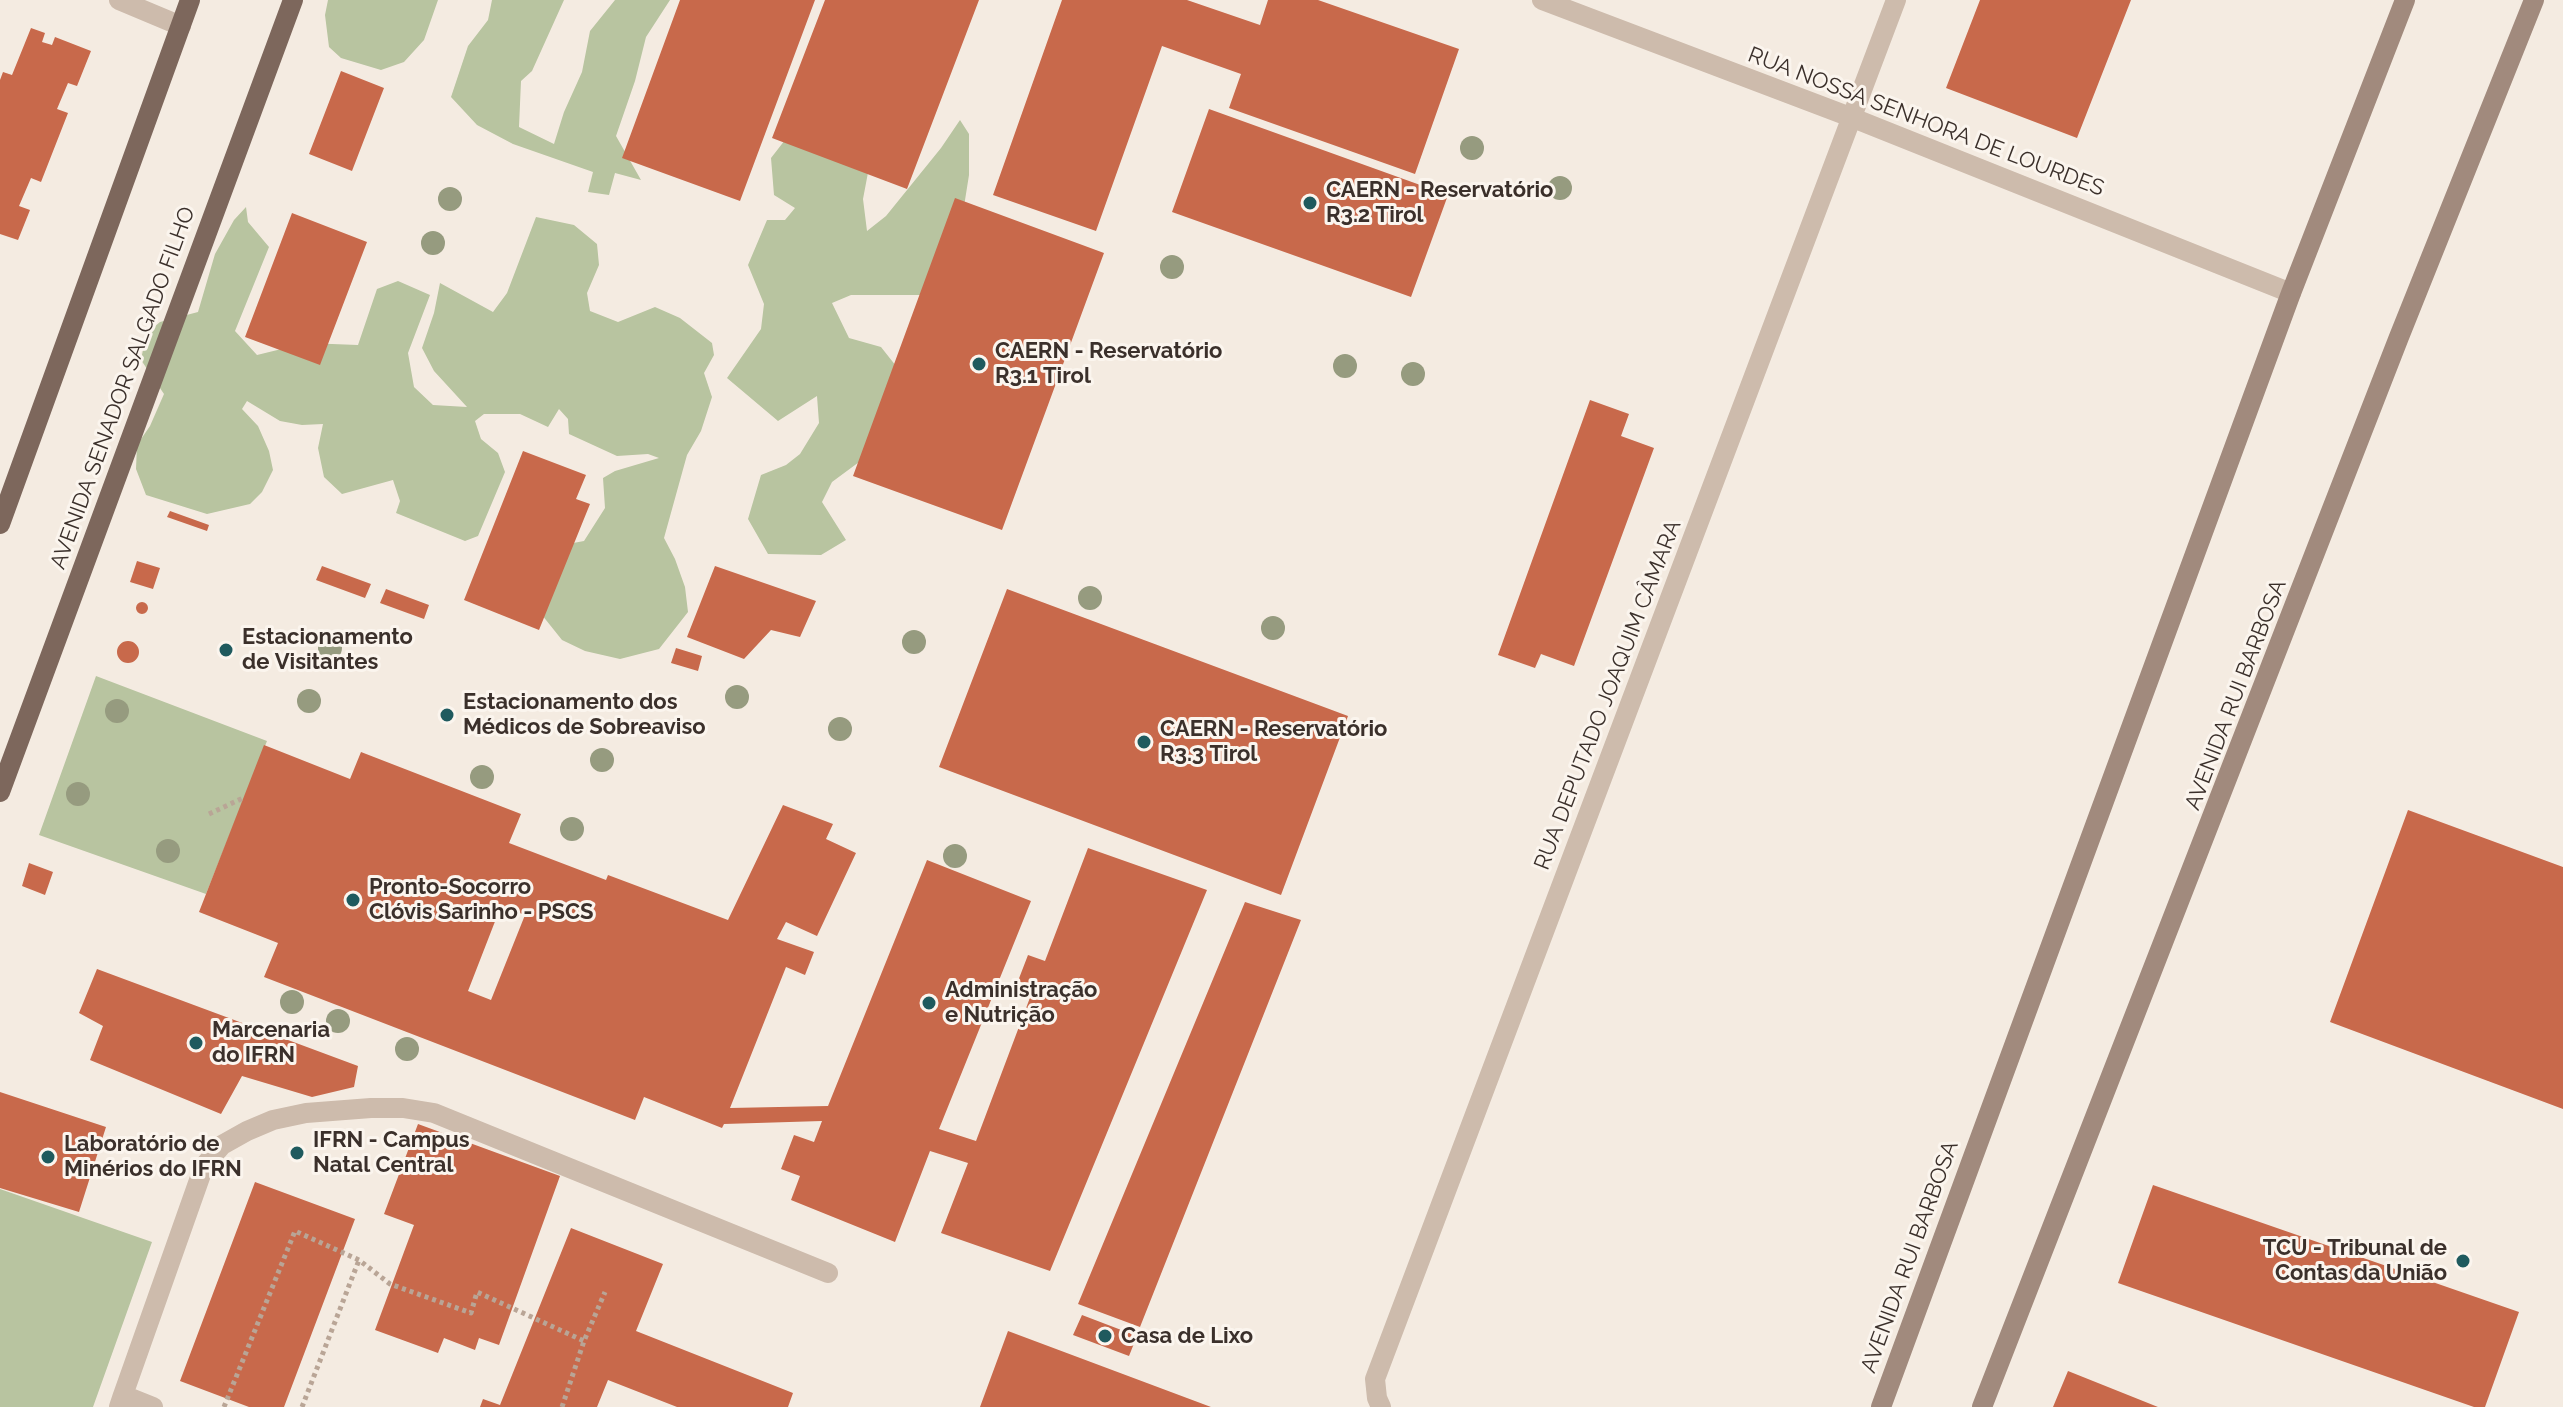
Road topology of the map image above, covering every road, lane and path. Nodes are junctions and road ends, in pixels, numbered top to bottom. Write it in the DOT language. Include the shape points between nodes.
graph roads {
  1 [pos="119,0"];
  2 [pos="190,0"];
  3 [pos="293,0"];
  4 [pos="1542,0"];
  5 [pos="1896,0"];
  6 [pos="2405,0"];
  7 [pos="2534,0"];
  8 [pos="181,26"];
  9 [pos="1853,118"];
  10 [pos="2291,293"];
  11 [pos="0,524"];
  12 [pos="0,792"];
  13 [pos="243,798"];
  14 [pos="209,814"];
  15 [pos="359,1260"];
  16 [pos="828,1273"];
  17 [pos="605,1292"];
  18 [pos="584,1341"];
  19 [pos="121,1401"];
  20 [pos="153,1407"];
  21 [pos="224,1407"];
  22 [pos="302,1407"];
  23 [pos="562,1407"];
  24 [pos="1381,1407"];
  25 [pos="1881,1407"];
  26 [pos="1982,1407"];
  1 -- 8 [label="street"];
  2 -- 8 [label="main road"];
  3 -- 12 [label="main road, AVENIDA SENADOR SALGADO FILHO"];
  4 -- 9 [label="street, RUA NOSSA SENHORA DE LOURDES"];
  5 -- 9 [label="street, RUA DEPUTADO JOAQUIM CÂMARA"];
  6 -- 10 [label="main road, AVENIDA RUI BARBOSA"];
  7 -- 26 [label="main road, AVENIDA RUI BARBOSA"];
  8 -- 11 [label="main road"];
  9 -- 10 [label="street, RUA NOSSA SENHORA DE LOURDES"];
  9 -- 24 [label="street, RUA DEPUTADO JOAQUIM CÂMARA" via="1375,1379"];
  10 -- 25 [label="main road, AVENIDA RUI BARBOSA"];
  13 -- 14 [label="path"];
  15 -- 18 [label="path" via="390,1284 471,1313 477,1292"];
  15 -- 21 [label="path" via="295,1231"];
  15 -- 22 [label="path"];
  16 -- 19 [label="street" via="434,1113 371,1108 306,1113 247,1131 222,1145 204,1166"];
  17 -- 18 [label="path"];
  18 -- 23 [label="path"];
  19 -- 20 [label="street"];
}
